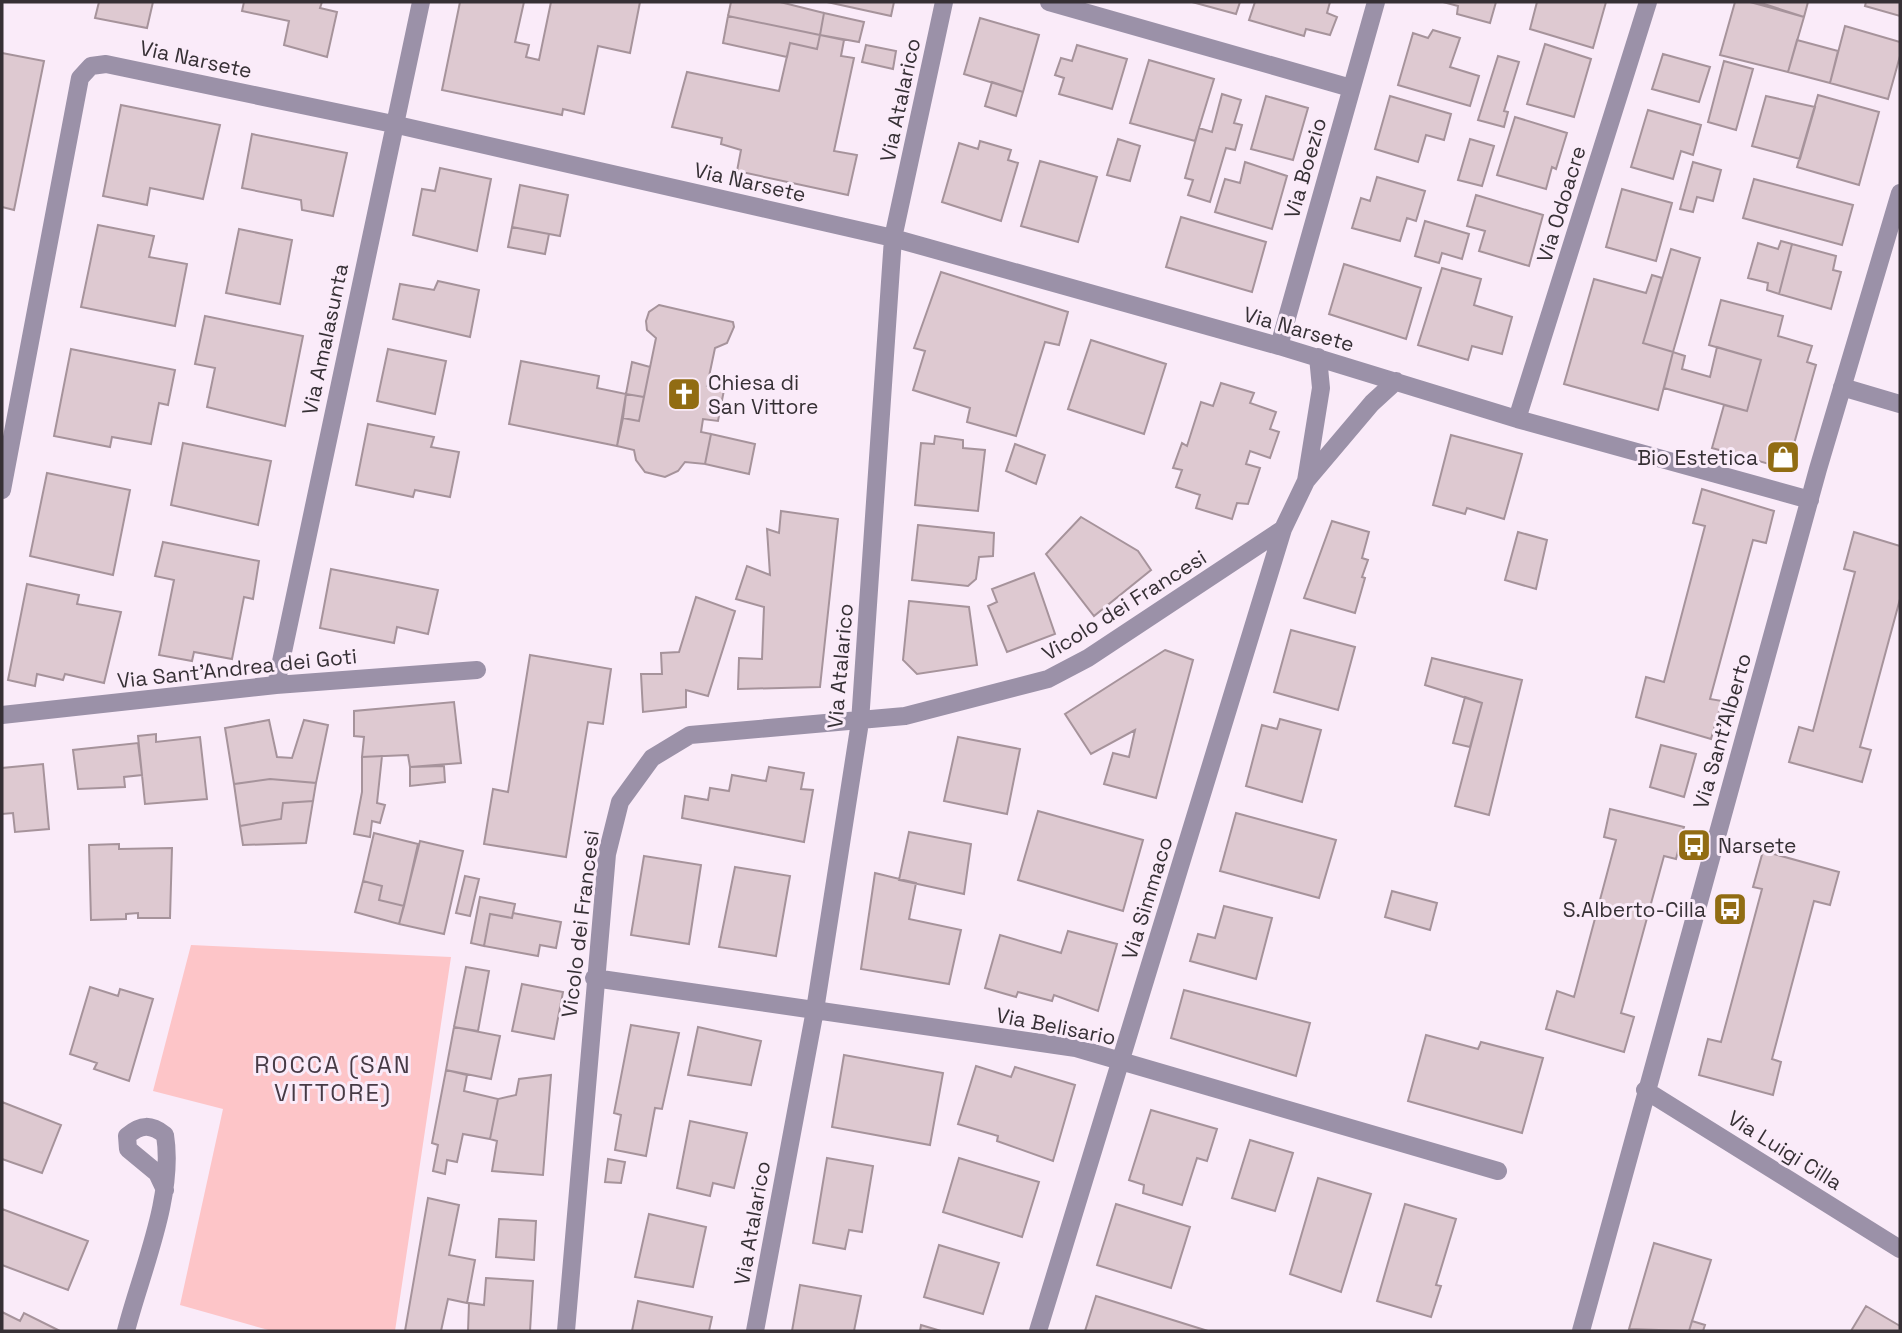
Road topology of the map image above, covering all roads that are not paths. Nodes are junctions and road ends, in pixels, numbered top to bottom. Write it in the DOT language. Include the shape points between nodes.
graph roads {
  1 [pos="421,2"];
  2 [pos="944,2"];
  3 [pos="1049,2"];
  4 [pos="1376,2"];
  5 [pos="1648,2"];
  6 [pos="1351,88"];
  7 [pos="393,124"];
  8 [pos="1900,193"];
  9 [pos="893,238"];
  10 [pos="1279,346"];
  11 [pos="1318,357"];
  12 [pos="1396,381"];
  13 [pos="1842,387"];
  14 [pos="1900,404"];
  15 [pos="1517,419"];
  16 [pos="1306,481"];
  17 [pos="2,489"];
  18 [pos="1810,500"];
  19 [pos="1283,530"];
  20 [pos="477,670"];
  21 [pos="276,685"];
  22 [pos="2,715"];
  23 [pos="860,722"];
  24 [pos="594,978"];
  25 [pos="815,1010"];
  26 [pos="1120,1061"];
  27 [pos="1645,1090"];
  28 [pos="1498,1171"];
  29 [pos="164,1190"];
  30 [pos="1900,1249"];
  31 [pos="127,1331"];
  32 [pos="566,1331"];
  33 [pos="755,1331"];
  34 [pos="1038,1331"];
  35 [pos="1581,1331"];
  1 -- 7 [label="street, Via Amalasunta"];
  2 -- 9 [label="street, Via Atalarico"];
  3 -- 6 [label="street"];
  4 -- 6 [label="street, Via Boezio"];
  5 -- 15 [label="street, Via Odoacre"];
  6 -- 10 [label="street, Via Boezio"];
  7 -- 9 [label="street, Via Narsete"];
  7 -- 17 [label="street, Via Narsete" via="106,64 91,66 80,78"];
  7 -- 21 [label="street, Via Amalasunta"];
  8 -- 13 [label="street, Via Sant'Alberto"];
  9 -- 10 [label="street, Via Narsete"];
  9 -- 23 [label="street, Via Atalarico"];
  10 -- 11 [label="street, Via Narsete"];
  11 -- 12 [label="street, Via Narsete"];
  11 -- 16 [label="street, Via Simmaco" via="1321,388"];
  12 -- 15 [label="street, Via Narsete"];
  12 -- 16 [label="street, Via Simmaco"];
  13 -- 14 [label="street"];
  13 -- 18 [label="street, Via Sant'Alberto"];
  15 -- 18 [label="street, Via Narsete"];
  16 -- 19 [label="street, Via Simmaco"];
  18 -- 27 [label="street, Via Sant'Alberto"];
  19 -- 23 [label="street, Vicolo dei Francesi" via="1088,659 1048,679 905,716"];
  19 -- 26 [label="street, Via Simmaco"];
  20 -- 21 [label="street, Via Sant'Andrea dei Goti"];
  21 -- 22 [label="street, Via Sant'Andrea dei Goti"];
  23 -- 24 [label="street, Vicolo dei Francesi" via="690,735 652,758 620,802 607,855"];
  23 -- 25 [label="street, Via Atalarico"];
  24 -- 25 [label="street, Via Belisario"];
  24 -- 32 [label="street, Vicolo dei Francesi"];
  25 -- 26 [label="street, Via Belisario" via="1076,1048"];
  25 -- 33 [label="street, Via Atalarico"];
  26 -- 28 [label="street, Via Belisario"];
  26 -- 34 [label="street, Via Simmaco"];
  27 -- 30 [label="street, Via Luigi Cilla"];
  27 -- 35 [label="street, Via Sant'Alberto"];
  29 -- 31 [label="street"];
}
